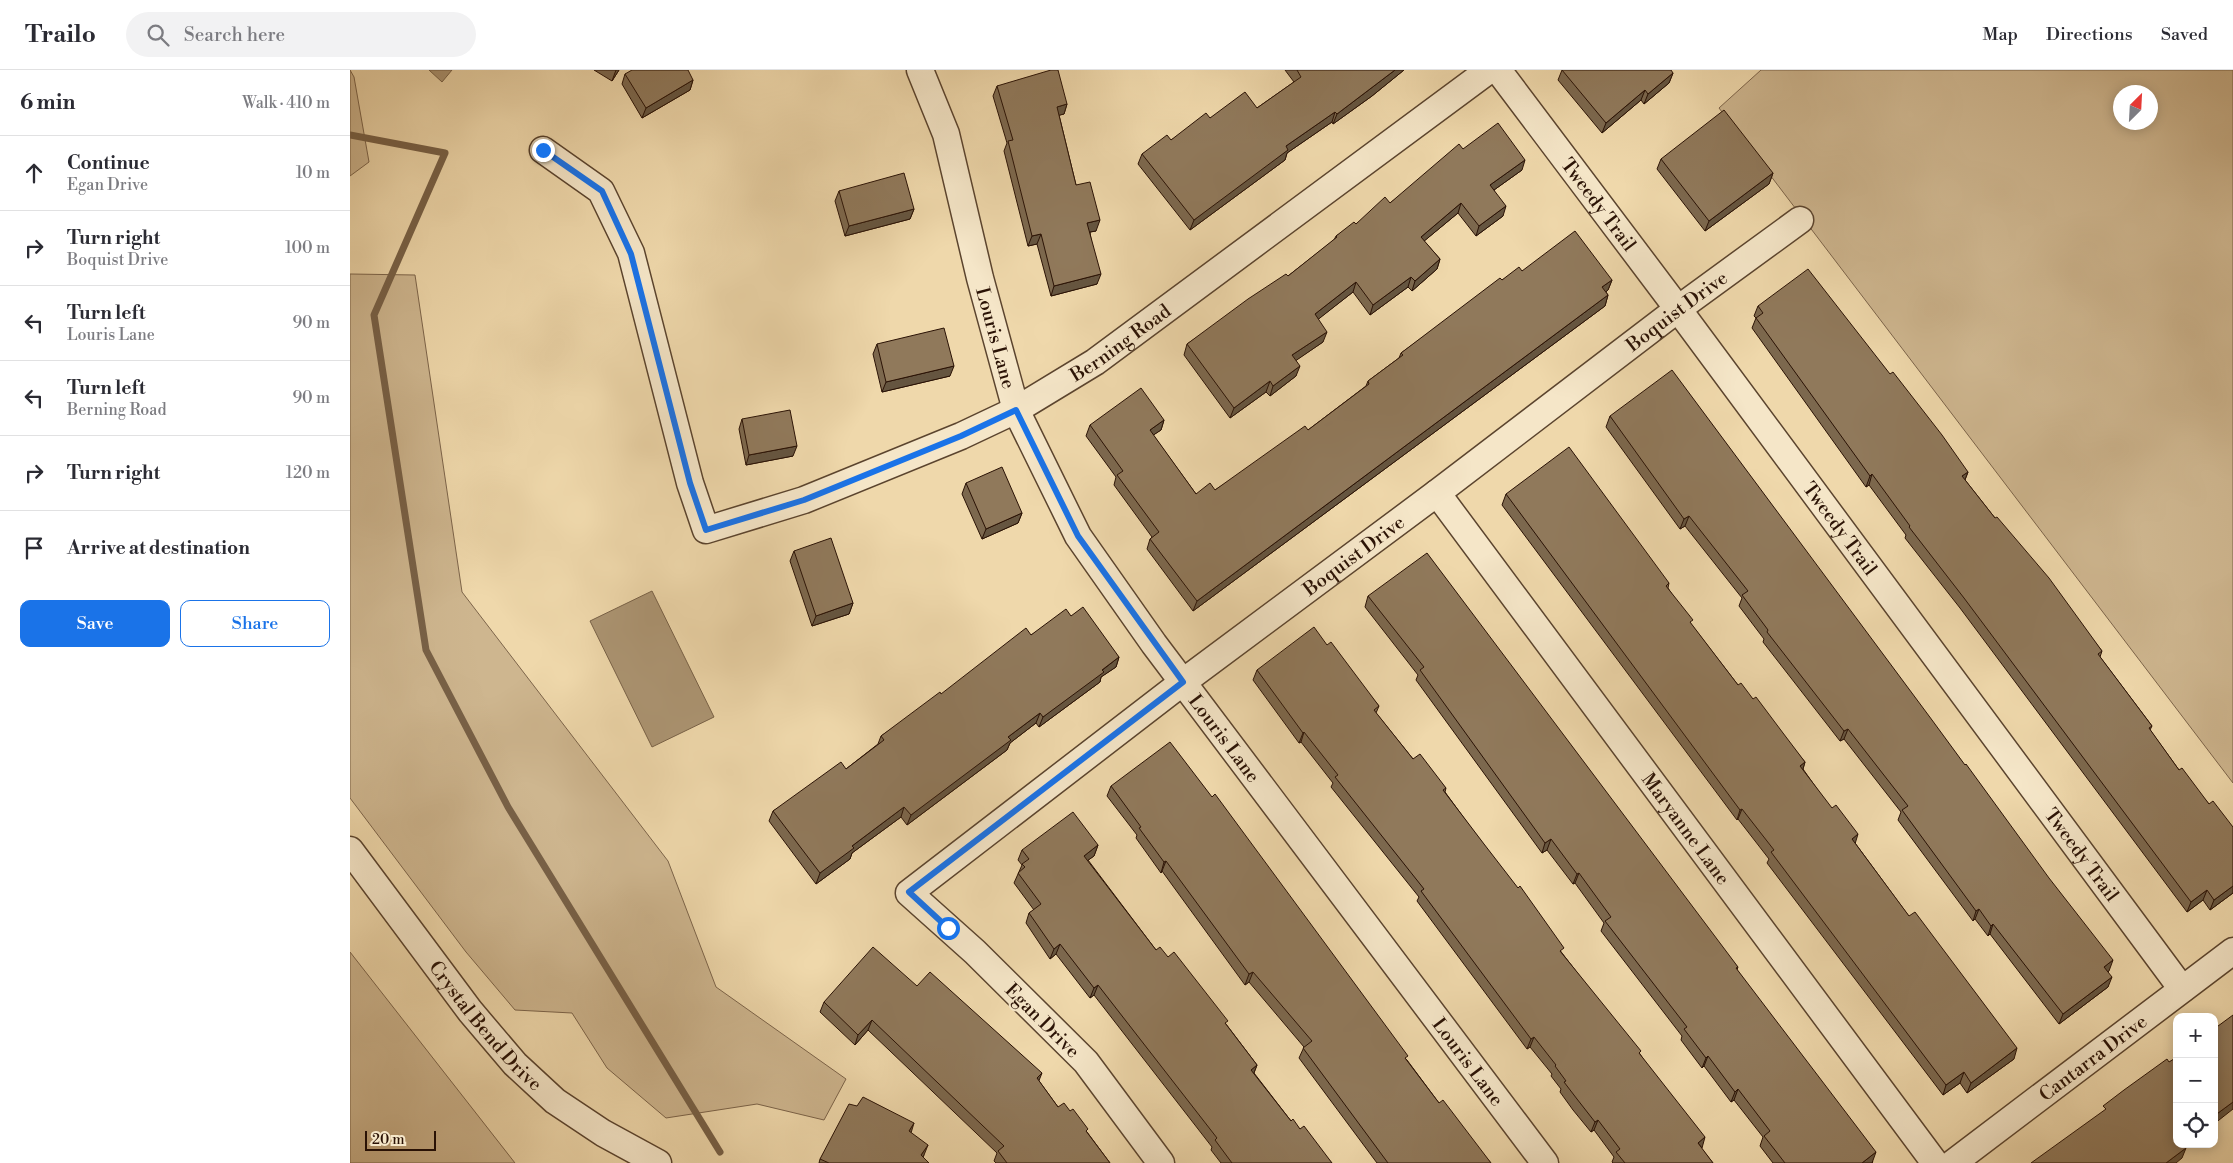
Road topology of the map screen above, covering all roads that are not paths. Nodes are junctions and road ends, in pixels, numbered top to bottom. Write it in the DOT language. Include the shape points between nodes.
graph roads {
  1 [pos="920,70"];
  2 [pos="1489,70"];
  3 [pos="1498,70"];
  4 [pos="543,150"];
  5 [pos="1800,220"];
  6 [pos="1678,309"];
  7 [pos="1016,410"];
  8 [pos="1437,493"];
  9 [pos="1183,682"];
  10 [pos="350,850"];
  11 [pos="909,892"];
  12 [pos="2233,951"];
  13 [pos="2182,989"];
  14 [pos="658,1163"];
  15 [pos="1161,1163"];
  16 [pos="1545,1163"];
  17 [pos="1935,1163"];
  18 [pos="1953,1163"];
  1 -- 7 [label="street, Louris Lane" via="946,134"];
  2 -- 7 [label="street, Berning Road" via="1095,362"];
  3 -- 6 [label="street, Tweedy Trail"];
  4 -- 7 [label="street, Berning Road" via="602,191 631,254 690,483 705,528 804,500"];
  5 -- 6 [label="street, Boquist Drive"];
  6 -- 8 [label="street, Boquist Drive"];
  6 -- 13 [label="street, Tweedy Trail"];
  7 -- 9 [label="street, Louris Lane" via="1078,536"];
  8 -- 9 [label="street, Boquist Drive"];
  8 -- 17 [label="street, Maryanne Lane"];
  9 -- 11 [label="street, Boquist Drive"];
  9 -- 16 [label="street, Louris Lane"];
  10 -- 14 [label="street, Crystal Bend Drive" via="470,1011 515,1064 555,1101 603,1133"];
  11 -- 15 [label="street, Egan Drive" via="1086,1062"];
  12 -- 13 [label="street, Cantarra Drive"];
  13 -- 18 [label="street, Cantarra Drive"];
}
